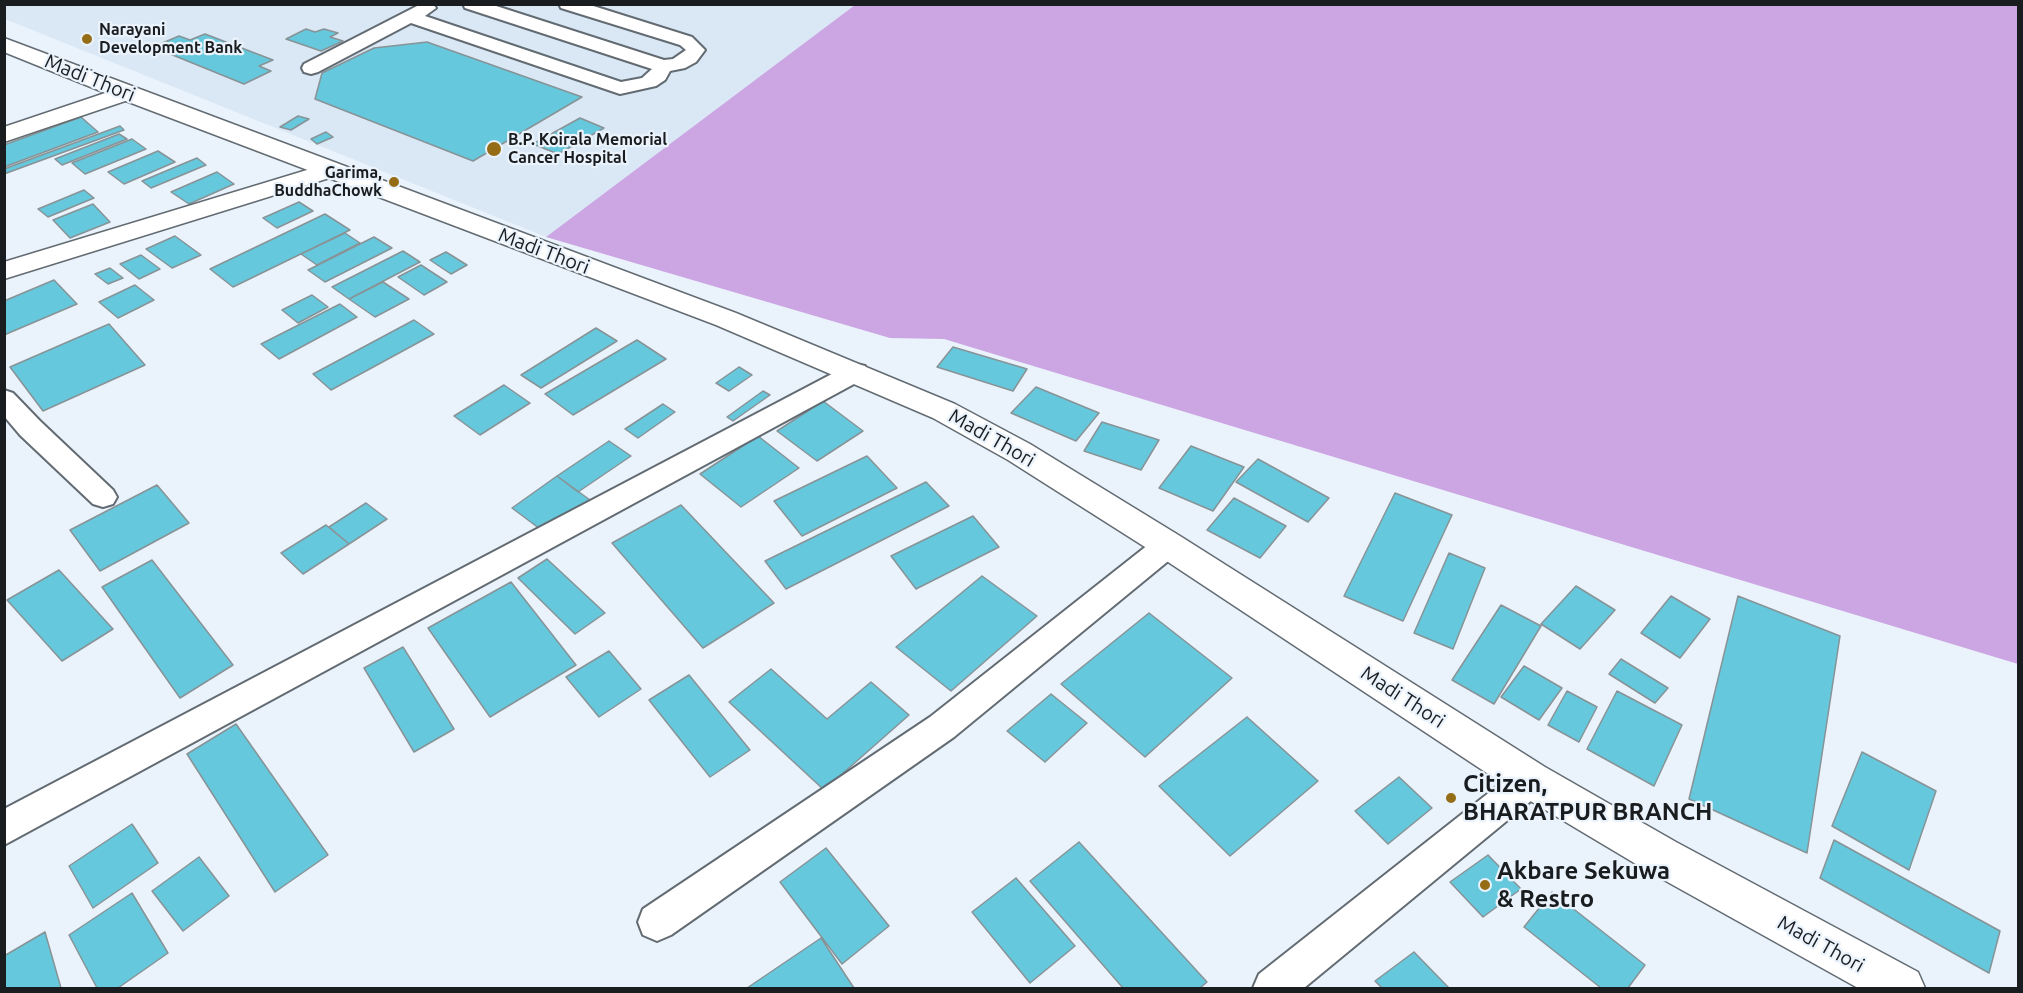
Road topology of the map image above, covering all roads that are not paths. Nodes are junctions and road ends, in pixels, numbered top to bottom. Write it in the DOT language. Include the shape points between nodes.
graph roads {
  1 [pos="434,4"];
  2 [pos="471,4"];
  3 [pos="567,4"];
  4 [pos="410,17"];
  5 [pos="4,44"];
  6 [pos="663,66"];
  7 [pos="311,68"];
  8 [pos="126,93"];
  9 [pos="4,135"];
  10 [pos="330,170"];
  11 [pos="4,271"];
  12 [pos="855,372"];
  13 [pos="4,399"];
  14 [pos="103,497"];
  15 [pos="1167,545"];
  16 [pos="1532,780"];
  17 [pos="4,828"];
  18 [pos="657,922"];
  19 [pos="1273,988"];
  20 [pos="1902,988"];
  1 -- 4 [label="lane"];
  2 -- 6 [label="lane"];
  3 -- 6 [label="lane" via="686,41 696,50 678,64"];
  4 -- 6 [label="lane" via="620,88 649,82"];
  4 -- 7 [label="lane"];
  5 -- 8 [label="main road, Madi Thori"];
  8 -- 9 [label="main road"];
  8 -- 10 [label="main road, Madi Thori"];
  10 -- 11 [label="main road"];
  10 -- 12 [label="main road, Madi Thori" via="726,319"];
  12 -- 15 [label="main road, Madi Thori" via="954,416 1019,452"];
  12 -- 17 [label="lane"];
  13 -- 14 [label="lane"];
  15 -- 16 [label="main road, Madi Thori"];
  15 -- 18 [label="lane" via="942,727"];
  16 -- 19 [label="lane"];
  16 -- 20 [label="main road, Madi Thori" via="1661,856"];
}
